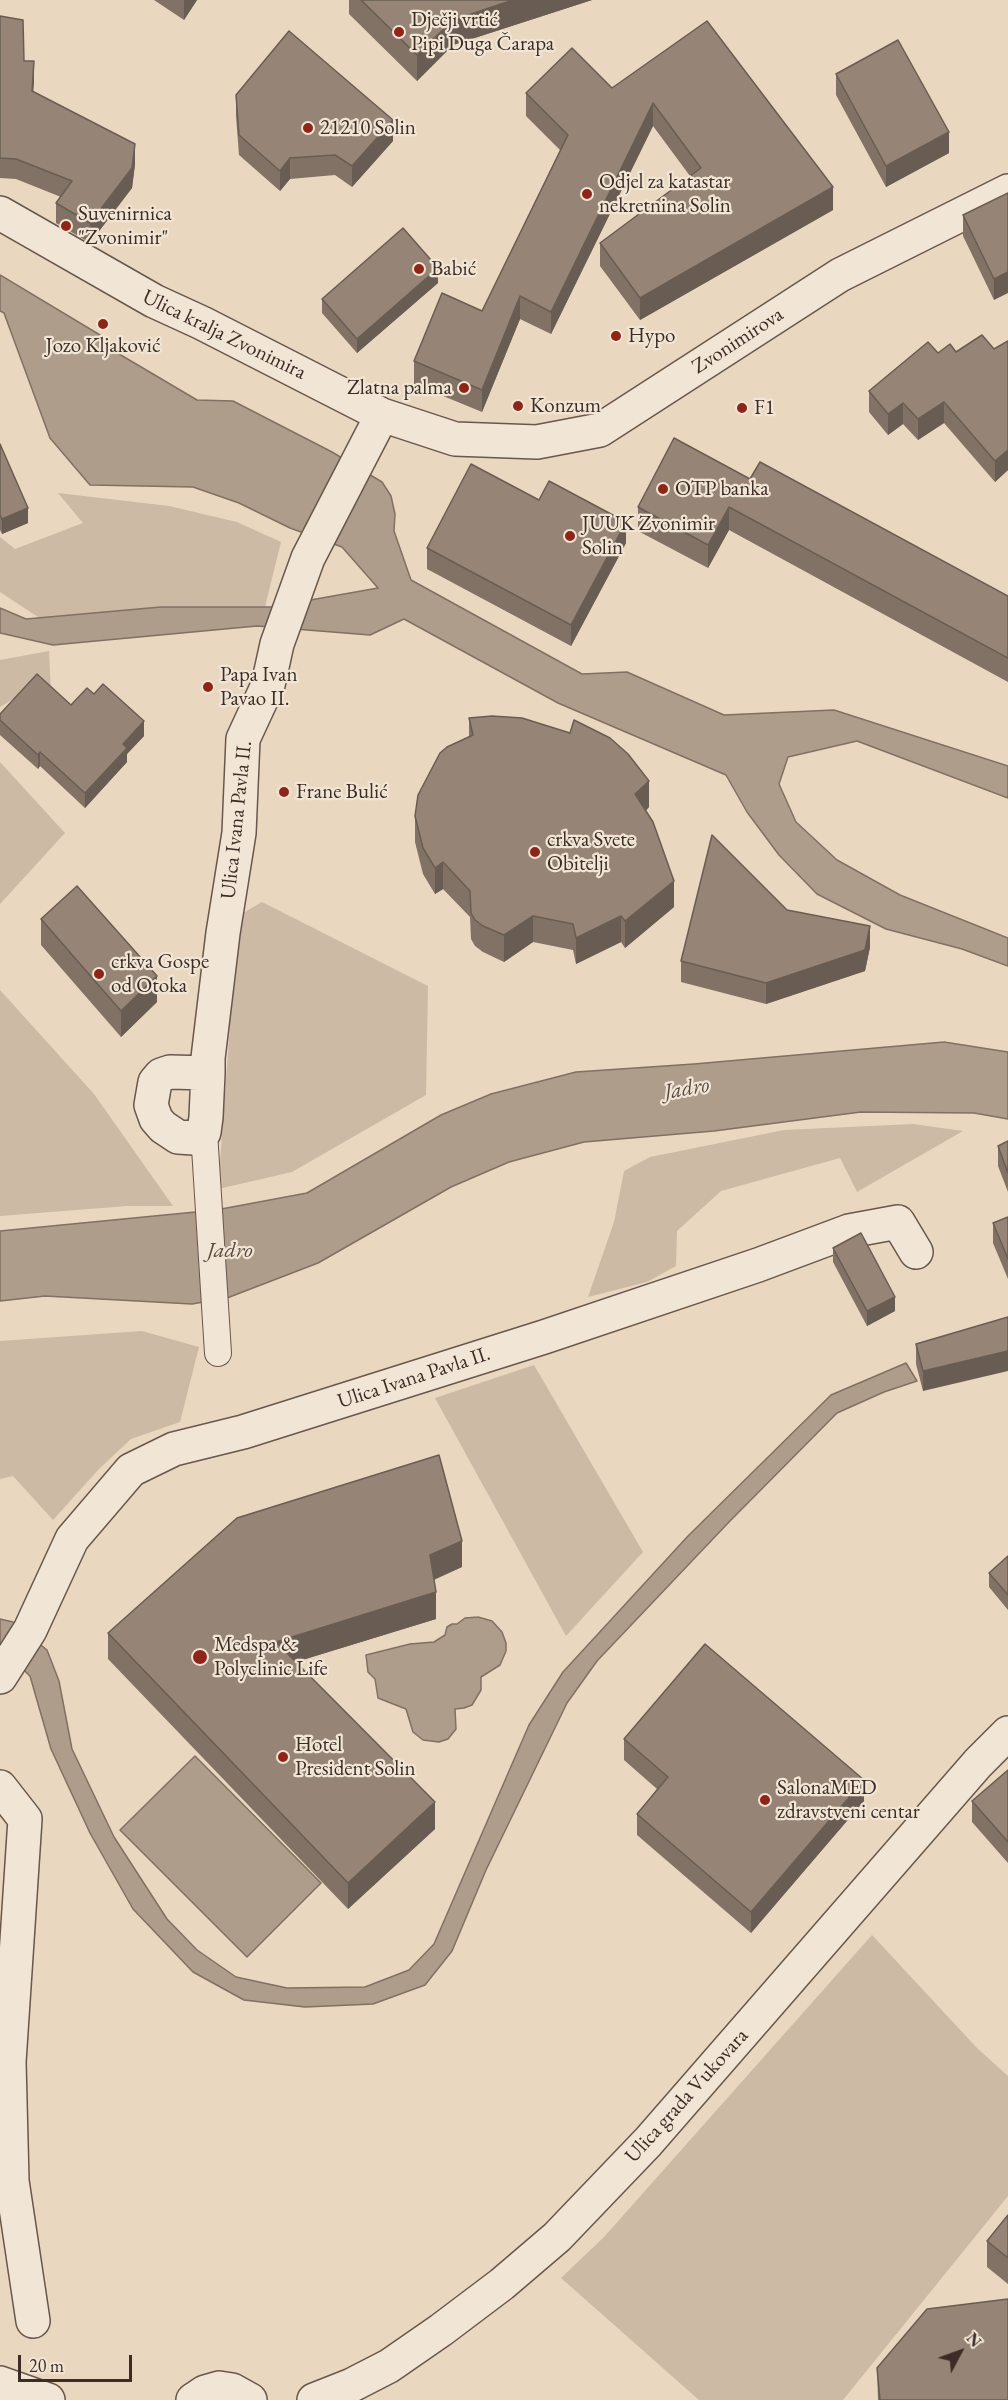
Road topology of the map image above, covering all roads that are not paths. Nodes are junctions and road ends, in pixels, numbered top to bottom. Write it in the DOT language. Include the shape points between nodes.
graph roads {
  1 [pos="1008,191"];
  2 [pos="0,213"];
  3 [pos="382,415"];
  4 [pos="455,439"];
  5 [pos="208,1073"];
  6 [pos="204,1132"];
  7 [pos="916,1252"];
  8 [pos="218,1353"];
  9 [pos="2,1673"];
  10 [pos="1008,1732"];
  11 [pos="0,1787"];
  12 [pos="33,2321"];
  13 [pos="0,2383"];
  14 [pos="48,2400"];
  15 [pos="193,2400"];
  16 [pos="250,2400"];
  17 [pos="314,2400"];
  1 -- 4 [label="street, Zvonimirova" via="840,274 600,430 537,442"];
  2 -- 3 [label="street, Ulica kralja Zvonimira" via="154,301"];
  3 -- 4 [label="street, Ulica kralja Zvonimira"];
  3 -- 5 [label="street, Ulica Ivana Pavla II." via="308,558 268,685 243,739 239,833 223,933"];
  5 -- 6 [label="street, Ulica Ivana Pavla II."];
  5 -- 6 [label="street" via="161,1075 155,1082 151,1105 156,1119 178,1137 194,1138"];
  6 -- 8 [label="street, Ulica Ivana Pavla II."];
  7 -- 9 [label="street, Ulica Ivana Pavla II." via="898,1222 849,1231 544,1337 243,1432 174,1449 130,1470 72,1539 30,1630"];
  10 -- 17 [label="street, Ulica grada Vukovara" via="648,2142 557,2237 502,2284 389,2366"];
  11 -- 12 [label="street" via="25,1819 9,2062 12,2181"];
  13 -- 14 [label="street"];
  15 -- 16 [label="street" via="219,2388"];
}
